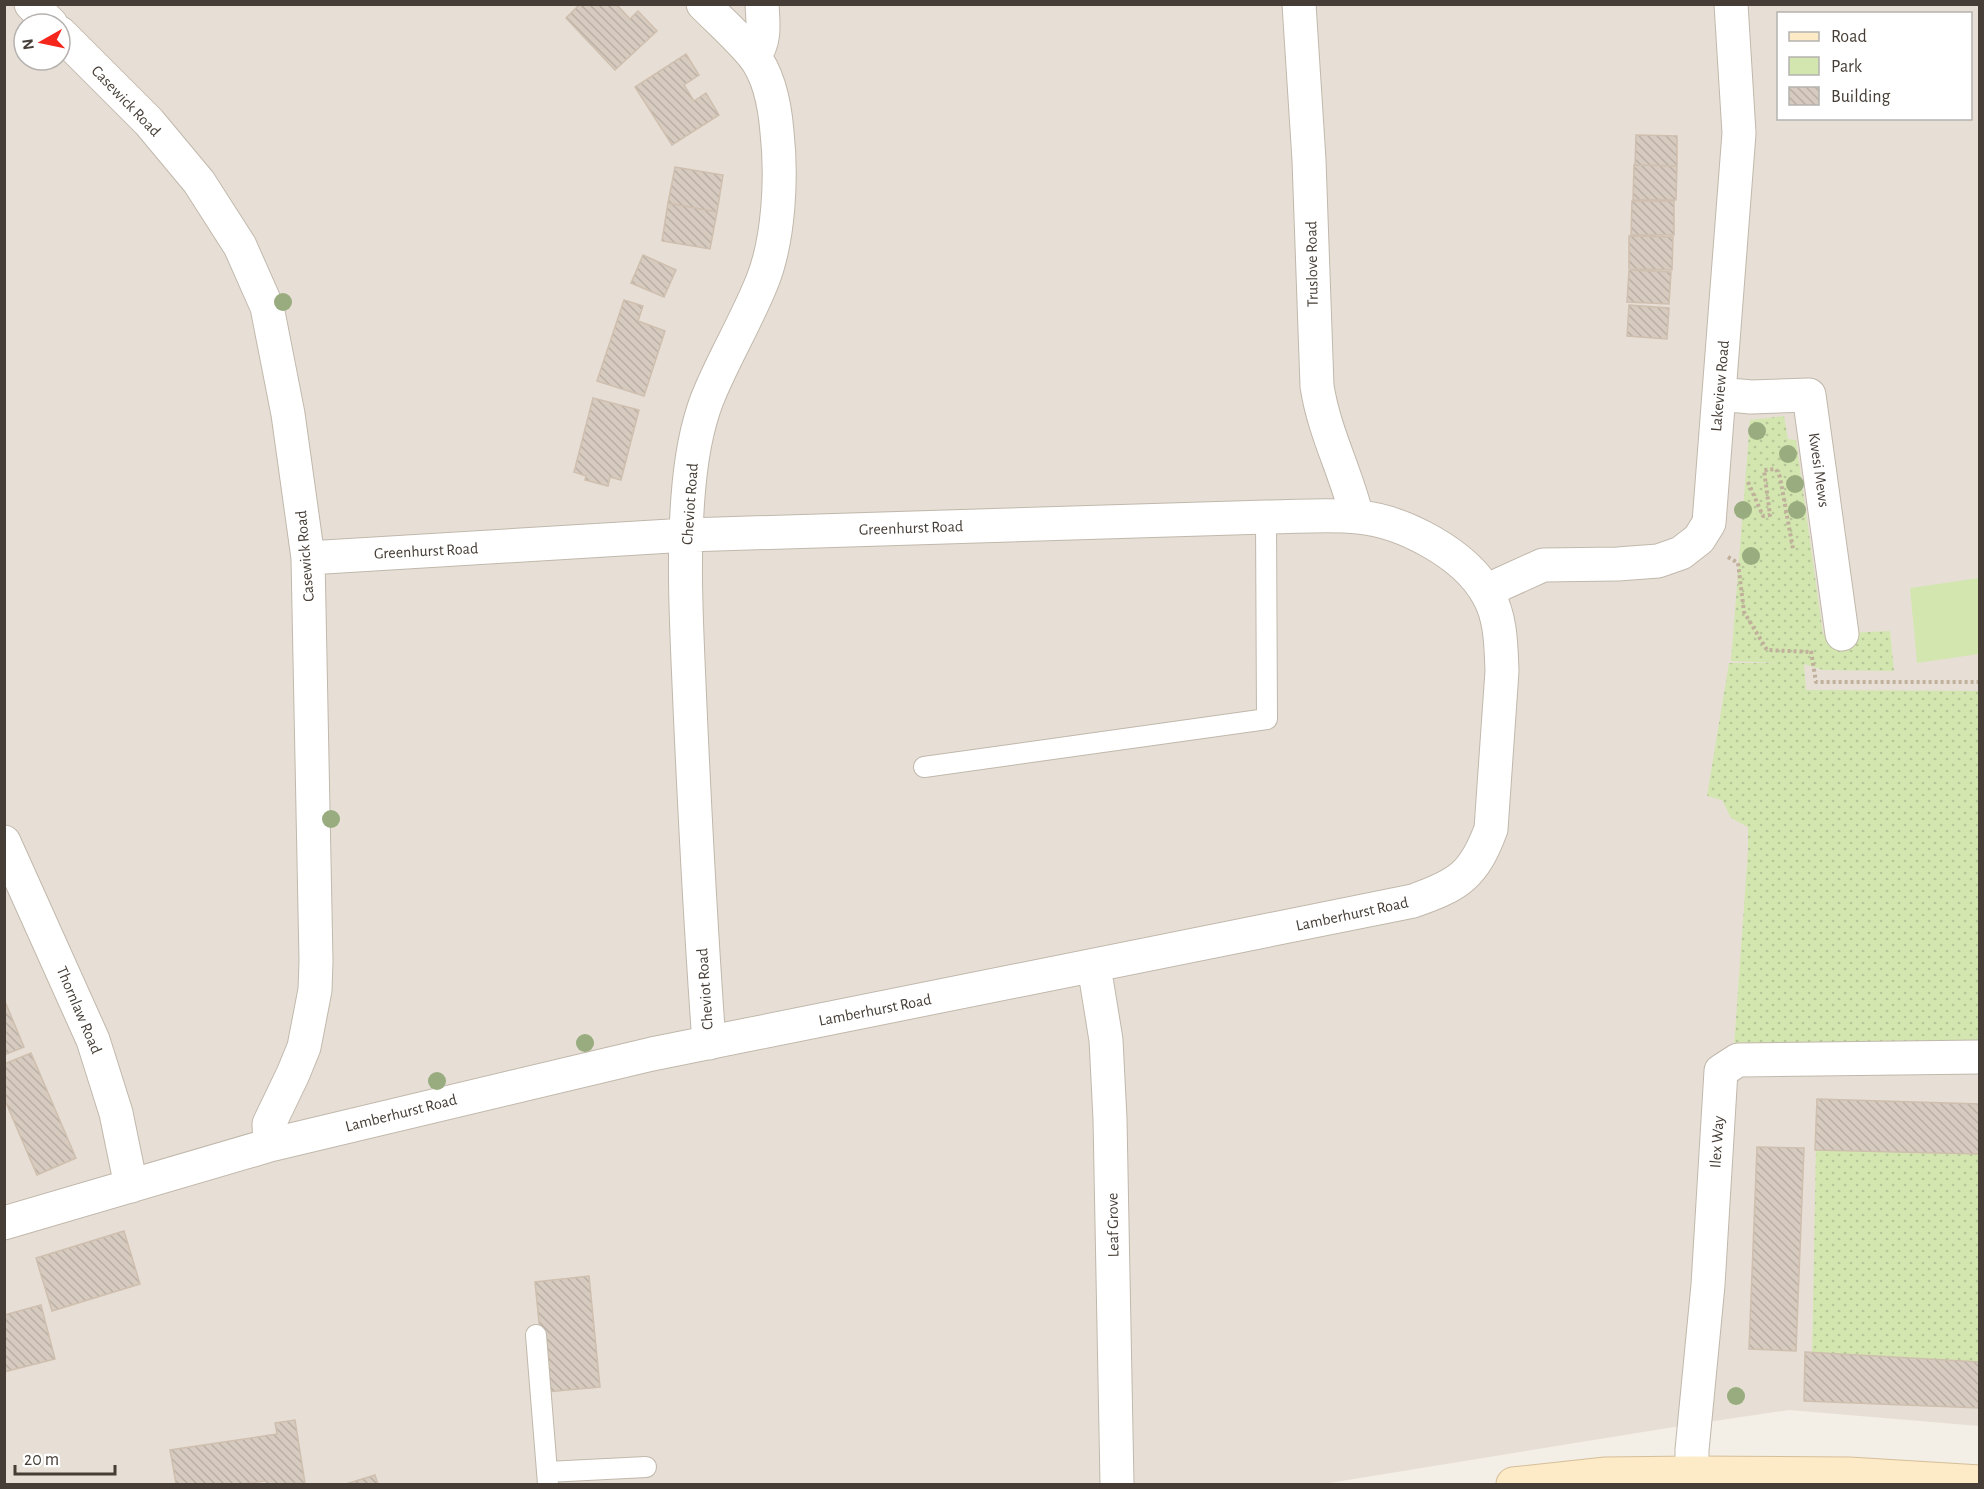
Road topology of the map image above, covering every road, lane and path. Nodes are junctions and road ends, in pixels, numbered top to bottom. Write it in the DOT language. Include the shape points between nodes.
graph roads {
  1 [pos="704,4"];
  2 [pos="762,4"];
  3 [pos="1299,4"];
  4 [pos="1731,4"];
  5 [pos="1818,4"];
  6 [pos="1832,4"];
  7 [pos="72,45"];
  8 [pos="754,56"];
  9 [pos="1719,394"];
  10 [pos="1712,470"];
  11 [pos="1266,517"];
  12 [pos="1357,517"];
  13 [pos="687,536"];
  14 [pos="308,558"];
  15 [pos="1795,559"];
  16 [pos="1738,563"];
  17 [pos="1488,595"];
  18 [pos="1842,633"];
  19 [pos="1810,640"];
  20 [pos="1812,652"];
  21 [pos="1980,682"];
  22 [pos="924,767"];
  23 [pos="4,842"];
  24 [pos="1094,966"];
  25 [pos="709,1043"];
  26 [pos="1980,1057"];
  27 [pos="270,1145"];
  28 [pos="131,1186"];
  29 [pos="4,1223"];
  30 [pos="536,1335"];
  31 [pos="646,1467"];
  32 [pos="1692,1473"];
  33 [pos="547,1478"];
  34 [pos="1759,1479"];
  35 [pos="1980,1482"];
  36 [pos="1118,1485"];
  37 [pos="1513,1485"];
  1 -- 8 [label="street, Cheviot Road"];
  2 -- 8 [label="street" via="764,30 761,47"];
  3 -- 12 [label="street, Truslove Road" via="1310,160 1317,386 1320,409"];
  4 -- 9 [label="street, Lakeview Road" via="1739,133"];
  5 -- 6 [label="path"];
  7 -- 14 [label="street, Casewick Road" via="174,151 240,246 271,324"];
  8 -- 13 [label="street, Cheviot Road" via="769,90 777,131 778,200 773,239 763,280 710,391 700,422 689,485"];
  9 -- 10 [label="street, Lakeview Road"];
  9 -- 18 [label="street, Kwesi Mews" via="1809,395"];
  10 -- 15 [label="path" via="1747,480 1763,516 1770,515 1764,470 1776,469"];
  10 -- 17 [label="street, Lakeview Road" via="1709,523 1699,539 1681,553 1658,561 1544,565 1501,584"];
  11 -- 12 [label="street, Greenhurst Road"];
  11 -- 13 [label="street, Greenhurst Road"];
  11 -- 22 [label="lane" via="1267,719"];
  12 -- 17 [label="street, Greenhurst Road" via="1380,520 1432,543 1457,559"];
  13 -- 14 [label="street, Greenhurst Road"];
  13 -- 25 [label="street, Cheviot Road" via="695,828"];
  14 -- 27 [label="street, Casewick Road" via="315,990 304,1047 269,1124"];
  16 -- 20 [label="path" via="1744,612 1767,650"];
  17 -- 24 [label="street, Lamberhurst Road" via="1502,645 1499,735 1491,828 1482,852 1467,874 1451,886 1413,901"];
  19 -- 20 [label="path"];
  20 -- 21 [label="path" via="1816,682"];
  23 -- 28 [label="street, Thornlaw Road" via="93,1040 116,1113"];
  24 -- 25 [label="street, Lamberhurst Road"];
  24 -- 36 [label="street, Leaf Grove" via="1106,1040 1110,1119"];
  25 -- 27 [label="street, Lamberhurst Road"];
  26 -- 32 [label="street, Ilex Way" via="1738,1060 1721,1071"];
  27 -- 28 [label="street, Lamberhurst Road"];
  28 -- 29 [label="street, Lamberhurst Road"];
  30 -- 33 [label="lane"];
  31 -- 33 [label="lane"];
  32 -- 34 [label="street"];
  32 -- 37 [label="street" via="1606,1474"];
  34 -- 35 [label="street" via="1850,1474"];
}
